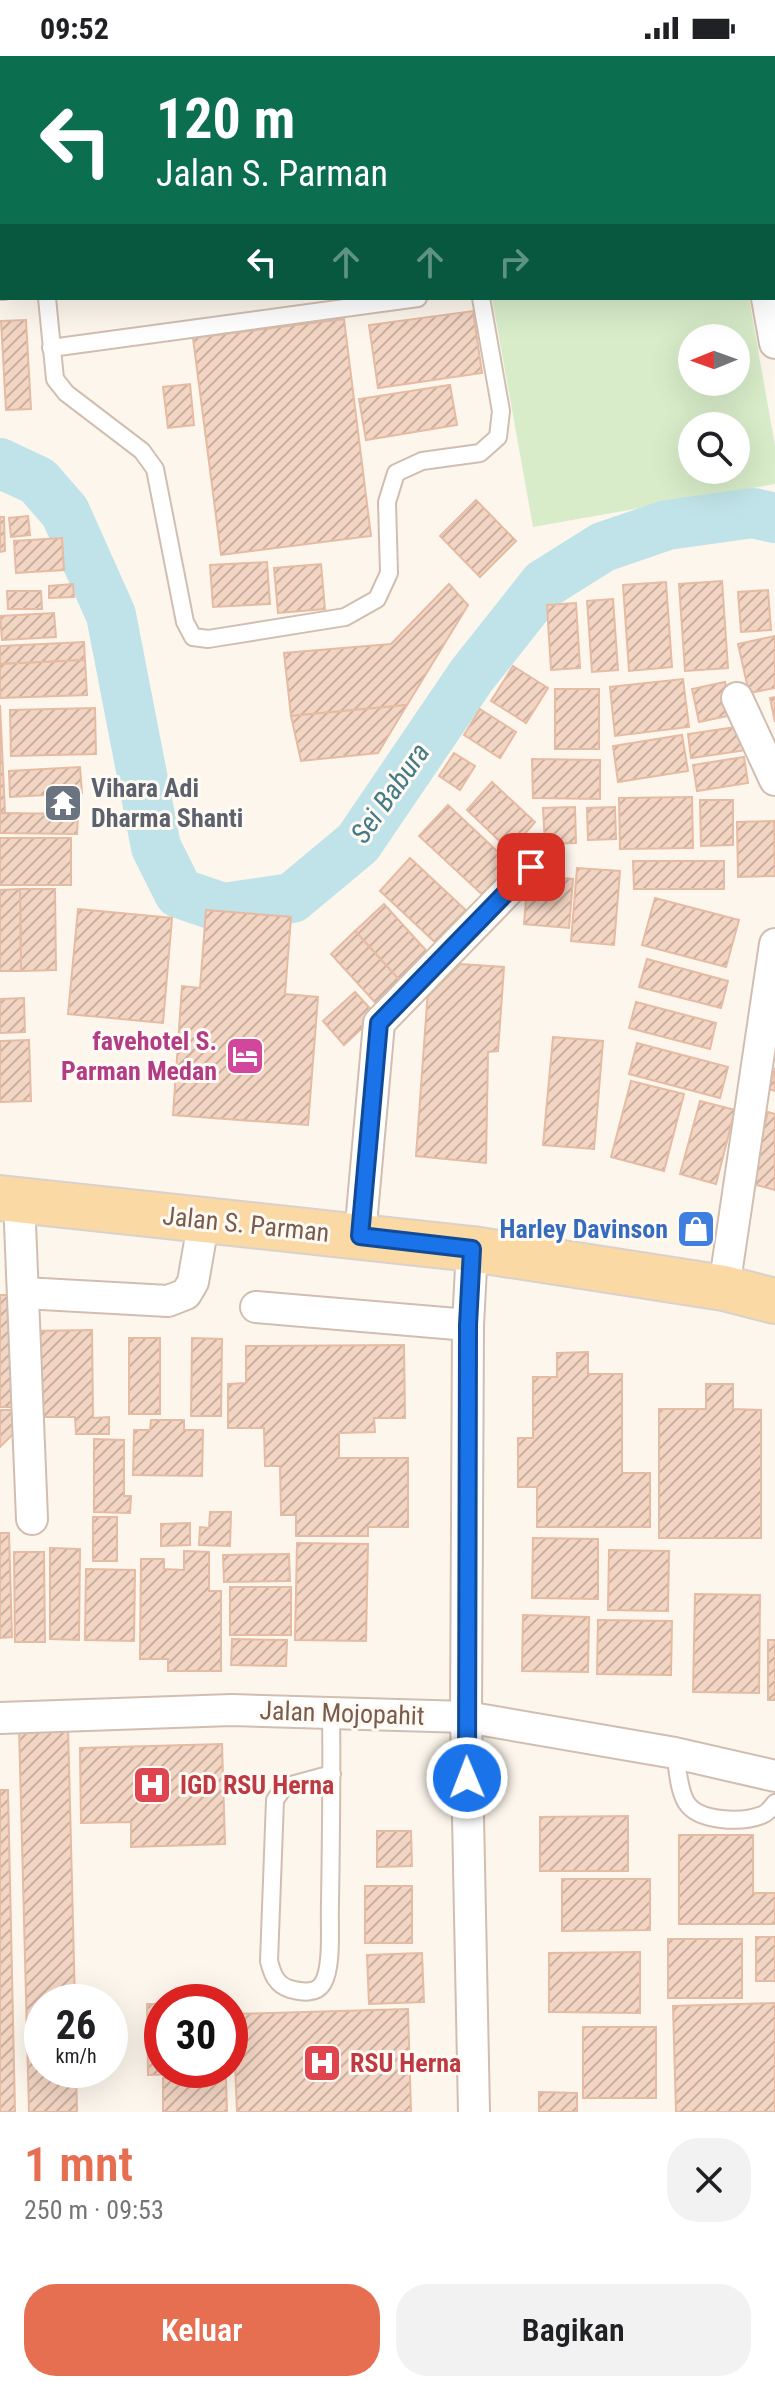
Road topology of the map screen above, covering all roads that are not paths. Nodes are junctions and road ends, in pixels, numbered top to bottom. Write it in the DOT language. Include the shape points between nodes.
graph roads {
  1 [pos="47,300"];
  2 [pos="390,300"];
  3 [pos="481,300"];
  4 [pos="767,300"];
  5 [pos="347,303"];
  6 [pos="775,343"];
  7 [pos="51,348"];
  8 [pos="737,698"];
  9 [pos="775,780"];
  10 [pos="531,867"];
  11 [pos="775,944"];
  12 [pos="10,1198"];
  13 [pos="204,1219"];
  14 [pos="360,1236"];
  15 [pos="472,1249"];
  16 [pos="724,1288"];
  17 [pos="24,1293"];
  18 [pos="775,1301"];
  19 [pos="256,1307"];
  20 [pos="468,1325"];
  21 [pos="32,1519"];
  22 [pos="331,1712"];
  23 [pos="466,1717"];
  24 [pos="0,1718"];
  25 [pos="675,1753"];
  26 [pos="332,1774"];
  27 [pos="775,1776"];
  28 [pos="775,1803"];
  29 [pos="474,2112"];
  1 -- 7 [label="lane"];
  2 -- 5 [label="lane"];
  3 -- 7 [label="lane" via="501,411 498,437 480,453 422,461 396,473 387,502 389,573 377,599 345,617 208,639 193,637 185,622 155,469 142,451 66,393 55,379"];
  4 -- 6 [label="street"];
  5 -- 7 [label="lane"];
  8 -- 9 [label="street"];
  10 -- 14 [label="street" via="379,1023"];
  11 -- 16 [label="street"];
  12 -- 13 [label="main road, Jalan S. Parman"];
  12 -- 17 [label="street"];
  13 -- 14 [label="main road, Jalan S. Parman"];
  13 -- 17 [label="street" via="193,1282 177,1299"];
  14 -- 15 [label="main road, Jalan S. Parman"];
  15 -- 16 [label="main road, Jalan S. Parman"];
  15 -- 20 [label="street"];
  16 -- 18 [label="main road, Jalan S. Parman"];
  17 -- 21 [label="street"];
  19 -- 20 [label="street"];
  20 -- 23 [label="street"];
  22 -- 23 [label="street, Jalan Mojopahit"];
  22 -- 24 [label="street, Jalan Mojopahit" via="217,1710"];
  22 -- 26 [label="lane"];
  23 -- 25 [label="street, Jalan Mojopahit"];
  23 -- 29 [label="street"];
  25 -- 27 [label="street, Jalan Mojopahit"];
  25 -- 28 [label="lane" via="687,1804 701,1815 748,1819 765,1815"];
  26 -- 26 [label="lane" via="326,1975 322,1986 299,1992 276,1980 269,1961 275,1800 284,1787"];
}
